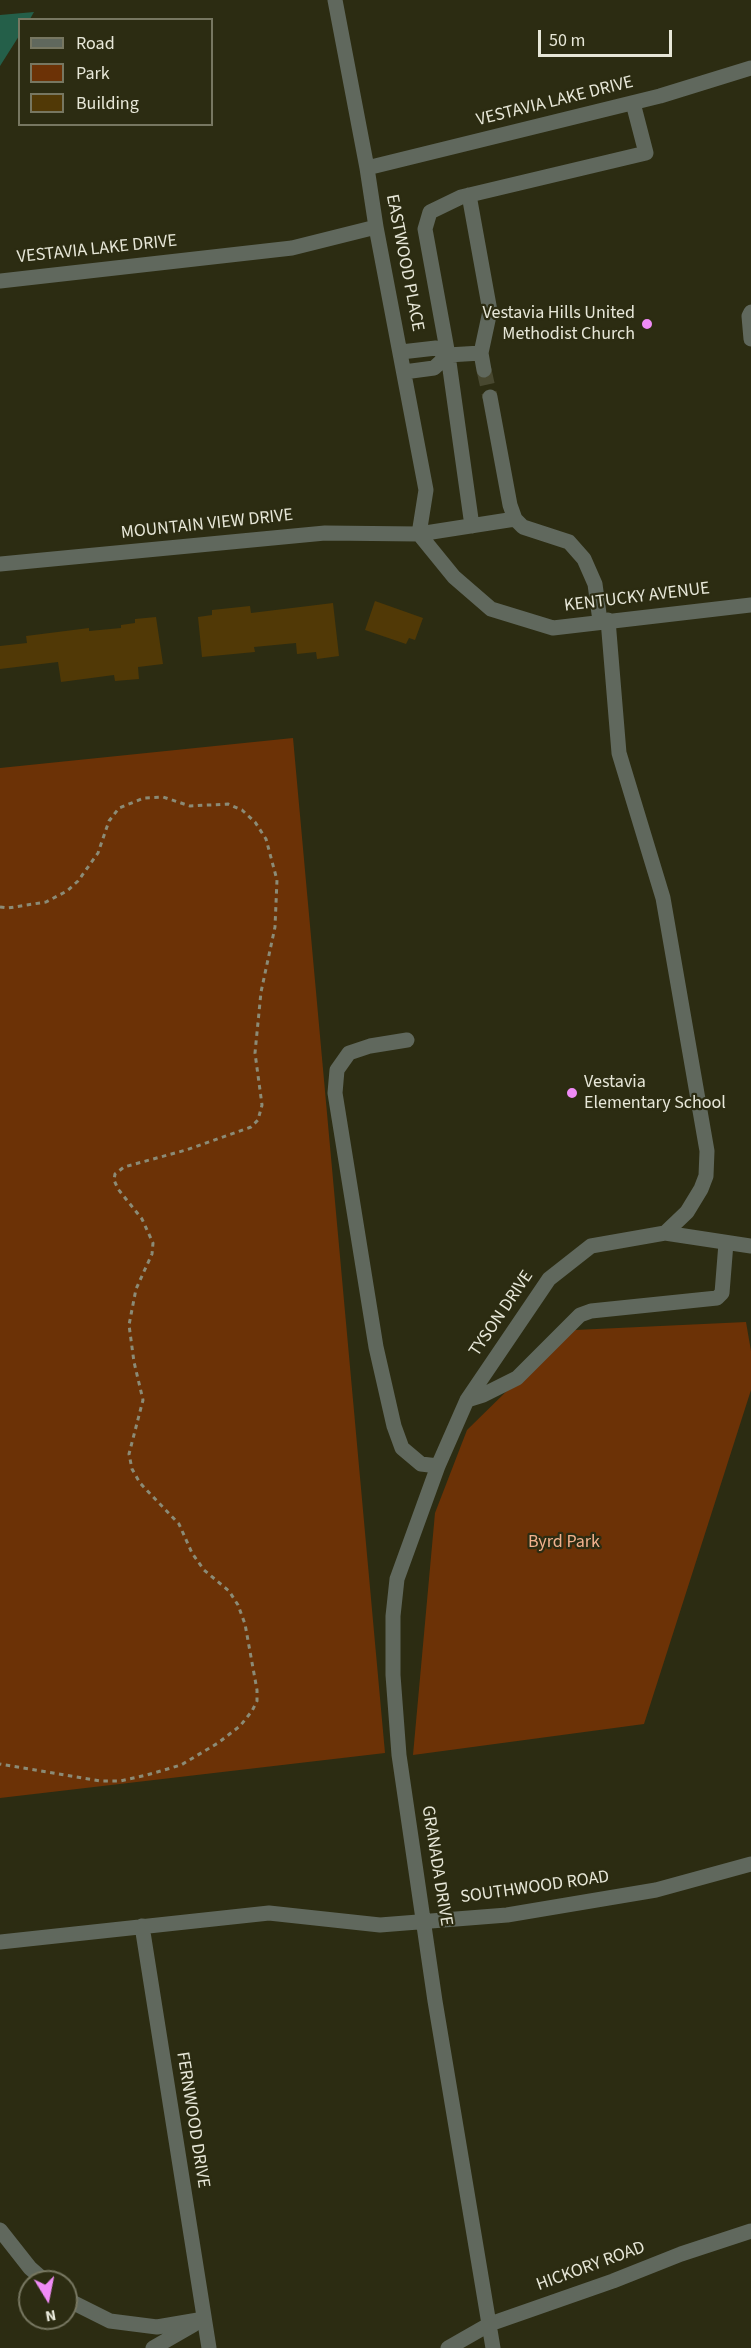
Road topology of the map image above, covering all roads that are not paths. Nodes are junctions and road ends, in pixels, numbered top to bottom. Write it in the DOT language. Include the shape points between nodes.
graph roads {
  1 [pos="335,0"];
  2 [pos="751,68"];
  3 [pos="633,103"];
  4 [pos="367,168"];
  5 [pos="469,195"];
  6 [pos="376,227"];
  7 [pos="0,281"];
  8 [pos="751,312"];
  9 [pos="751,339"];
  10 [pos="401,352"];
  11 [pos="481,353"];
  12 [pos="448,355"];
  13 [pos="484,370"];
  14 [pos="404,372"];
  15 [pos="490,397"];
  16 [pos="515,519"];
  17 [pos="472,526"];
  18 [pos="419,534"];
  19 [pos="0,564"];
  20 [pos="751,604"];
  21 [pos="604,621"];
  22 [pos="407,1040"];
  23 [pos="665,1233"];
  24 [pos="726,1243"];
  25 [pos="751,1246"];
  26 [pos="467,1400"];
  27 [pos="438,1466"];
  28 [pos="751,1864"];
  29 [pos="425,1921"];
  30 [pos="142,1926"];
  31 [pos="0,1942"];
  32 [pos="0,2230"];
  33 [pos="751,2231"];
  34 [pos="32,2270"];
  35 [pos="78,2305"];
  36 [pos="204,2319"];
  37 [pos="490,2324"];
  38 [pos="153,2348"];
  39 [pos="209,2348"];
  40 [pos="448,2348"];
  41 [pos="493,2348"];
  1 -- 4 [label="street, EASTWOOD PLACE"];
  2 -- 3 [label="street, VESTAVIA LAKE DRIVE"];
  3 -- 4 [label="street, VESTAVIA LAKE DRIVE"];
  3 -- 5 [label="street" via="646,153"];
  4 -- 6 [label="street, EASTWOOD PLACE"];
  5 -- 11 [label="street" via="490,310"];
  5 -- 12 [label="street" via="430,212 425,228"];
  6 -- 7 [label="street, VESTAVIA LAKE DRIVE" via="292,248"];
  6 -- 10 [label="street, EASTWOOD PLACE"];
  8 -- 9 [label="street"];
  10 -- 12 [label="street" via="436,348"];
  10 -- 14 [label="street, EASTWOOD PLACE"];
  11 -- 12 [label="street"];
  11 -- 13 [label="street"];
  12 -- 14 [label="street" via="435,368"];
  12 -- 17 [label="street"];
  14 -- 18 [label="street, EASTWOOD PLACE" via="426,490"];
  15 -- 16 [label="street"];
  16 -- 17 [label="street, MOUNTAIN VIEW DRIVE"];
  16 -- 21 [label="street" via="523,527 569,542 584,559"];
  17 -- 18 [label="street, MOUNTAIN VIEW DRIVE"];
  18 -- 19 [label="street, MOUNTAIN VIEW DRIVE" via="326,533"];
  18 -- 21 [label="street, KENTUCKY AVENUE" via="454,578 491,609 553,628"];
  20 -- 21 [label="street, KENTUCKY AVENUE"];
  21 -- 23 [label="street" via="619,753 663,898 707,1151 701,1190 687,1212"];
  22 -- 27 [label="street" via="349,1053 337,1070 335,1093 376,1347 394,1426 402,1448 421,1464"];
  23 -- 24 [label="street, TYSON DRIVE"];
  23 -- 26 [label="street, TYSON DRIVE" via="591,1246 549,1279"];
  24 -- 25 [label="street, TYSON DRIVE"];
  24 -- 26 [label="street" via="722,1293 717,1298 580,1315 517,1378"];
  26 -- 27 [label="street, GRANADA DRIVE"];
  27 -- 29 [label="street, GRANADA DRIVE" via="397,1579 393,1616 399,1755"];
  28 -- 29 [label="street, SOUTHWOOD ROAD" via="656,1890 507,1915"];
  29 -- 30 [label="street, SOUTHWOOD ROAD" via="380,1926 269,1913"];
  29 -- 37 [label="street, GRANADA DRIVE"];
  30 -- 31 [label="street, SOUTHWOOD ROAD"];
  30 -- 36 [label="street, FERNWOOD DRIVE"];
  32 -- 34 [label="street"];
  33 -- 37 [label="street, HICKORY ROAD"];
  35 -- 36 [label="street" via="110,2321 157,2327"];
  36 -- 38 [label="street"];
  36 -- 39 [label="street, FERNWOOD DRIVE"];
  37 -- 40 [label="street, HICKORY ROAD"];
  37 -- 41 [label="street, GRANADA DRIVE"];
}
